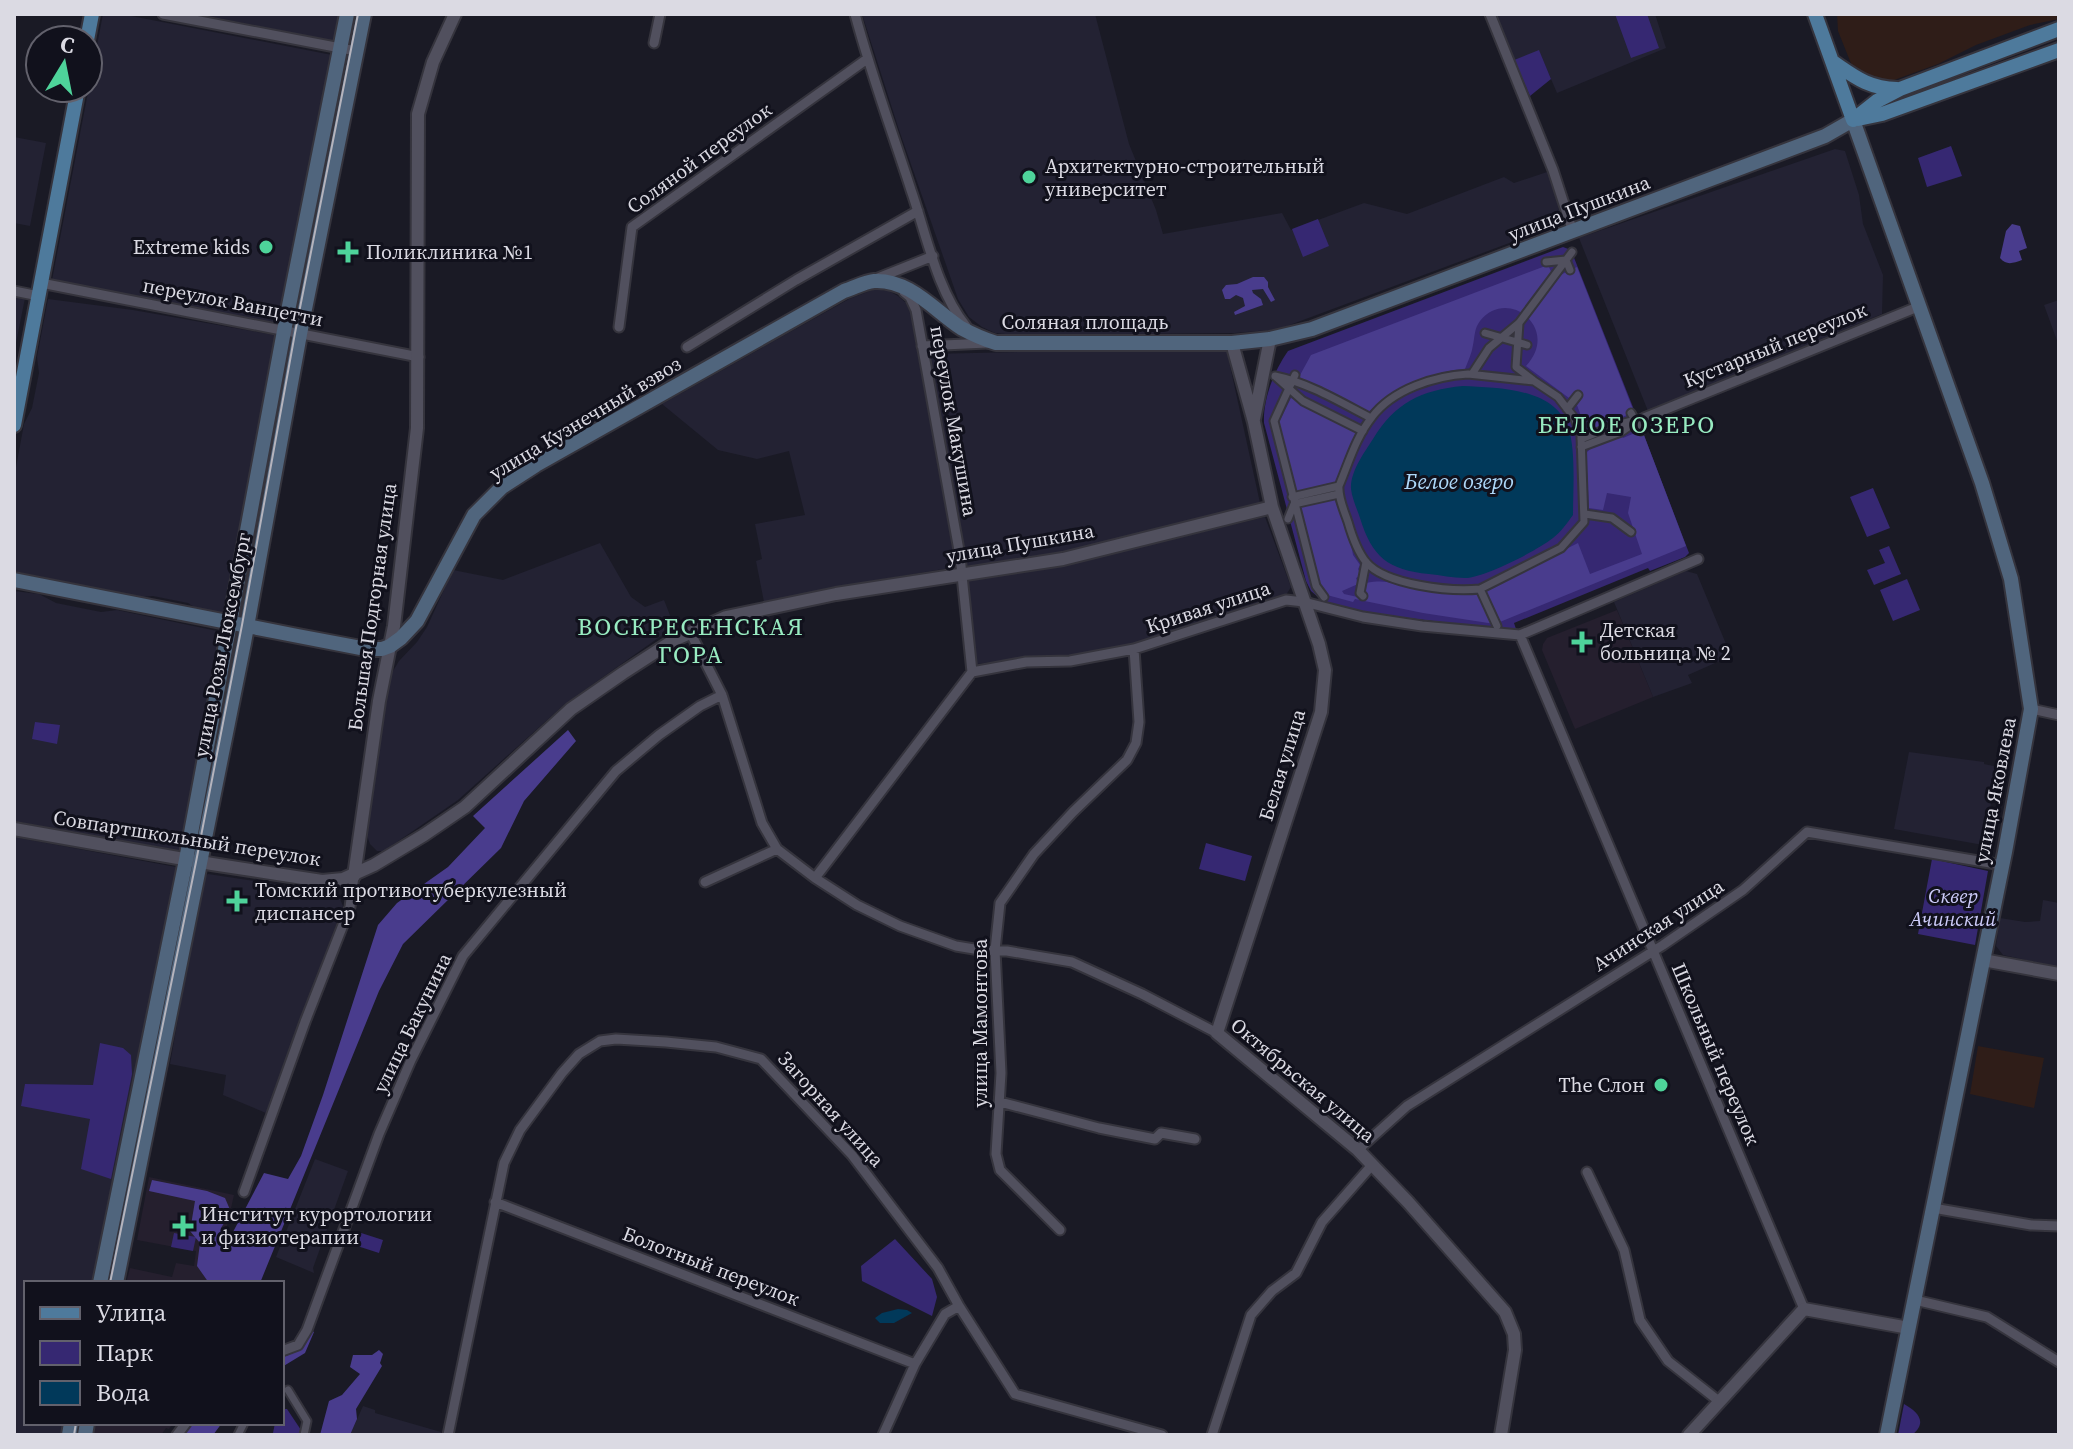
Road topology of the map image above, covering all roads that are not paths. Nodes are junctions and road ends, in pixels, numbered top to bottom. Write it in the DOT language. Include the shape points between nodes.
graph roads {
  1 [pos="163,14"];
  2 [pos="347,14"];
  3 [pos="364,14"];
  4 [pos="455,14"];
  5 [pos="660,14"];
  6 [pos="855,14"];
  7 [pos="1490,14"];
  8 [pos="1815,14"];
  9 [pos="2059,29"];
  10 [pos="654,43"];
  11 [pos="341,48"];
  12 [pos="2059,50"];
  13 [pos="356,51"];
  14 [pos="867,59"];
  15 [pos="1832,61"];
  16 [pos="1900,89"];
  17 [pos="75,104"];
  18 [pos="1853,120"];
  19 [pos="918,211"];
  20 [pos="1573,232"];
  21 [pos="933,256"];
  22 [pos="1570,270"];
  23 [pos="891,283"];
  24 [pos="860,285"];
  25 [pos="40,289"];
  26 [pos="14,291"];
  27 [pos="1920,306"];
  28 [pos="1519,323"];
  29 [pos="619,327"];
  30 [pos="292,332"];
  31 [pos="1485,333"];
  32 [pos="972,334"];
  33 [pos="1503,337"];
  34 [pos="1270,339"];
  35 [pos="1518,342"];
  36 [pos="996,343"];
  37 [pos="1232,343"];
  38 [pos="1527,345"];
  39 [pos="922,346"];
  40 [pos="687,347"];
  41 [pos="419,357"];
  42 [pos="1472,374"];
  43 [pos="1294,377"];
  44 [pos="1534,381"];
  45 [pos="1310,385"];
  46 [pos="1288,389"];
  47 [pos="1578,395"];
  48 [pos="1300,401"];
  49 [pos="1350,405"];
  50 [pos="1567,409"];
  51 [pos="1637,417"];
  52 [pos="1371,418"];
  53 [pos="1339,421"];
  54 [pos="1254,422"];
  55 [pos="14,425"];
  56 [pos="1619,428"];
  57 [pos="1363,431"];
  58 [pos="1641,431"];
  59 [pos="1584,442"];
  60 [pos="1339,490"];
  61 [pos="1293,501"];
  62 [pos="1272,507"];
  63 [pos="1585,514"];
  64 [pos="1288,519"];
  65 [pos="1631,532"];
  66 [pos="1698,559"];
  67 [pos="1366,562"];
  68 [pos="961,574"];
  69 [pos="14,580"];
  70 [pos="1480,589"];
  71 [pos="1363,596"];
  72 [pos="1324,597"];
  73 [pos="1304,602"];
  74 [pos="231,623"];
  75 [pos="247,626"];
  76 [pos="1497,626"];
  77 [pos="690,632"];
  78 [pos="1520,635"];
  79 [pos="390,646"];
  80 [pos="1134,649"];
  81 [pos="972,672"];
  82 [pos="722,695"];
  83 [pos="2031,709"];
  84 [pos="2059,715"];
  85 [pos="14,829"];
  86 [pos="777,849"];
  87 [pos="194,861"];
  88 [pos="2002,865"];
  89 [pos="354,876"];
  90 [pos="815,878"];
  91 [pos="705,882"];
  92 [pos="995,950"];
  93 [pos="1652,952"];
  94 [pos="1983,960"];
  95 [pos="2059,974"];
  96 [pos="1217,1033"];
  97 [pos="1000,1102"];
  98 [pos="1195,1139"];
  99 [pos="1358,1150"];
  100 [pos="1372,1165"];
  101 [pos="1587,1172"];
  102 [pos="244,1192"];
  103 [pos="495,1202"];
  104 [pos="1933,1208"];
  105 [pos="2059,1226"];
  106 [pos="1060,1230"];
  107 [pos="100,1281"];
  108 [pos="116,1281"];
  109 [pos="1915,1300"];
  110 [pos="959,1306"];
  111 [pos="1804,1309"];
  112 [pos="1909,1328"];
  113 [pos="284,1350"];
  114 [pos="2059,1362"];
  115 [pos="915,1364"];
  116 [pos="288,1390"];
  117 [pos="293,1400"];
  118 [pos="284,1402"];
  119 [pos="1720,1402"];
  120 [pos="449,1433"];
  121 [pos="304,1435"];
  122 [pos="460,1435"];
  123 [pos="883,1435"];
  124 [pos="1162,1435"];
  125 [pos="1212,1435"];
  126 [pos="1501,1435"];
  127 [pos="1689,1435"];
  128 [pos="1887,1435"];
  1 -- 11 [label="street"];
  2 -- 11 [label="main road, улица Розы Люксембург"];
  3 -- 13 [label="main road, улица Розы Люксембург"];
  4 -- 41 [label="street, Большая Подгорная улица" via="418,114"];
  5 -- 10 [label="street"];
  6 -- 14 [label="street, переулок Макушина"];
  7 -- 20 [label="street"];
  8 -- 15 [label="main road"];
  9 -- 16 [label="main road, улица Пушкина"];
  11 -- 13 [label="street"];
  11 -- 30 [label="main road, улица Розы Люксембург"];
  12 -- 18 [label="main road, улица Пушкина"];
  13 -- 30 [label="main road, улица Розы Люксембург"];
  14 -- 19 [label="street, переулок Макушина"];
  14 -- 29 [label="street, Соляной переулок" via="632,227"];
  15 -- 16 [label="main road" via="1876,87"];
  15 -- 18 [label="main road"];
  16 -- 18 [label="main road, улица Пушкина"];
  17 -- 25 [label="main road"];
  18 -- 20 [label="main road, улица Пушкина" via="1825,136"];
  18 -- 27 [label="main road, улица Яковлева"];
  19 -- 21 [label="street, переулок Макушина"];
  19 -- 40 [label="street"];
  20 -- 34 [label="main road, улица Пушкина" via="1312,329"];
  21 -- 24 [label="street"];
  21 -- 32 [label="street, переулок Макушина" via="952,304"];
  22 -- 28 [label="street" via="1565,254"];
  23 -- 24 [label="main road"];
  23 -- 32 [label="main road, Соляная площадь" via="916,294"];
  23 -- 39 [label="street, переулок Макушина" via="910,297"];
  24 -- 79 [label="main road, улица Кузнечный взвоз" via="502,487 474,515 417,621"];
  25 -- 26 [label="street, переулок Ванцетти"];
  25 -- 30 [label="street, переулок Ванцетти"];
  25 -- 55 [label="main road"];
  27 -- 51 [label="street, Кустарный переулок"];
  27 -- 83 [label="main road, улица Яковлева" via="2011,579"];
  28 -- 33 [label="street"];
  28 -- 35 [label="street"];
  30 -- 41 [label="street, переулок Ванцетти"];
  30 -- 74 [label="main road, улица Розы Люксембург"];
  30 -- 75 [label="main road, улица Розы Люксембург"];
  31 -- 33 [label="street"];
  32 -- 36 [label="main road, Соляная площадь"];
  33 -- 35 [label="street"];
  33 -- 42 [label="street"];
  34 -- 37 [label="main road, улица Пушкина"];
  34 -- 54 [label="street"];
  35 -- 38 [label="street"];
  35 -- 44 [label="street" via="1516,367"];
  36 -- 37 [label="main road, Соляная площадь"];
  36 -- 39 [label="street"];
  37 -- 54 [label="street"];
  39 -- 68 [label="street, переулок Макушина"];
  41 -- 79 [label="street, Большая Подгорная улица" via="417,428"];
  42 -- 44 [label="street"];
  42 -- 52 [label="street" via="1452,373 1413,387"];
  43 -- 45 [label="street"];
  43 -- 46 [label="street"];
  43 -- 46 [label="street" via="1275,376"];
  44 -- 50 [label="street"];
  45 -- 48 [label="street"];
  45 -- 49 [label="street"];
  46 -- 48 [label="street"];
  46 -- 61 [label="street" via="1274,421"];
  47 -- 50 [label="street"];
  48 -- 53 [label="street"];
  49 -- 52 [label="street"];
  49 -- 53 [label="street"];
  50 -- 59 [label="street"];
  51 -- 56 [label="street"];
  51 -- 58 [label="street"];
  52 -- 57 [label="street"];
  53 -- 57 [label="street"];
  54 -- 62 [label="street"];
  56 -- 59 [label="street"];
  56 -- 59 [label="street" via="1601,441"];
  57 -- 60 [label="street"];
  59 -- 63 [label="street"];
  60 -- 61 [label="street"];
  60 -- 67 [label="street"];
  61 -- 64 [label="street"];
  61 -- 72 [label="street" via="1316,586"];
  62 -- 68 [label="street, улица Пушкина" via="1063,559"];
  62 -- 73 [label="street, Белая улица"];
  63 -- 65 [label="street" via="1613,514"];
  63 -- 70 [label="street" via="1578,530 1556,552"];
  66 -- 78 [label="street, Кривая улица"];
  67 -- 70 [label="street" via="1384,575 1426,588"];
  67 -- 71 [label="street"];
  68 -- 77 [label="street, улица Пушкина" via="726,617"];
  68 -- 81 [label="street, переулок Макушина"];
  69 -- 74 [label="main road"];
  70 -- 76 [label="street"];
  73 -- 78 [label="street, Кривая улица" via="1363,617"];
  73 -- 80 [label="street, Кривая улица" via="1286,600"];
  73 -- 96 [label="street, Белая улица" via="1325,670 1321,712"];
  74 -- 75 [label="main road"];
  74 -- 87 [label="main road, улица Розы Люксембург"];
  75 -- 79 [label="main road" via="366,649"];
  75 -- 87 [label="main road, улица Розы Люксембург"];
  77 -- 82 [label="street, Октябрьская улица"];
  77 -- 89 [label="street, улица Пушкина" via="571,709 465,807"];
  78 -- 93 [label="street, Школьный переулок"];
  79 -- 89 [label="street, Большая Подгорная улица"];
  80 -- 81 [label="street, Кривая улица"];
  80 -- 92 [label="street, улица Мамонтова" via="1136,743 1127,760 1034,854 1000,903"];
  81 -- 90 [label="street"];
  82 -- 86 [label="street, Октябрьская улица" via="762,823"];
  82 -- 113 [label="street, улица Бакунина" via="659,735 616,771 463,956 379,1134 307,1330 298,1345"];
  83 -- 84 [label="street"];
  83 -- 88 [label="main road, улица Яковлева"];
  85 -- 87 [label="street, Совпартшкольный переулок"];
  86 -- 90 [label="street, Октябрьская улица"];
  86 -- 91 [label="street"];
  87 -- 89 [label="street, Совпартшкольный переулок" via="322,881"];
  87 -- 107 [label="main road, улица Розы Люксембург"];
  87 -- 108 [label="main road, улица Розы Люксембург"];
  88 -- 93 [label="street, Ачинская улица" via="1807,832 1743,890"];
  88 -- 94 [label="main road, улица Яковлева"];
  89 -- 102 [label="street, Большая Подгорная улица" via="350,907"];
  90 -- 92 [label="street, Октябрьская улица" via="900,926 956,946"];
  92 -- 96 [label="street, Октябрьская улица" via="1072,962"];
  92 -- 97 [label="street, улица Мамонтова"];
  93 -- 99 [label="street, Ачинская улица" via="1407,1106"];
  93 -- 111 [label="street, Школьный переулок"];
  94 -- 95 [label="street"];
  94 -- 104 [label="main road, улица Яковлева"];
  96 -- 99 [label="street, Октябрьская улица"];
  97 -- 98 [label="street" via="1155,1139 1161,1133"];
  97 -- 106 [label="street, улица Мамонтова" via="1000,1170"];
  99 -- 100 [label="street, Октябрьская улица"];
  100 -- 125 [label="street" via="1322,1222 1296,1273 1251,1315"];
  100 -- 126 [label="street, Октябрьская улица" via="1505,1312 1515,1350"];
  101 -- 119 [label="street" via="1624,1250 1640,1320 1668,1361"];
  103 -- 110 [label="street, Загорная улица" via="504,1163 520,1130 579,1054 600,1041 616,1039 716,1047 761,1059 783,1080 852,1155 938,1268"];
  103 -- 115 [label="street, Болотный переулок"];
  103 -- 120 [label="street, Загорная улица"];
  104 -- 105 [label="street"];
  104 -- 109 [label="main road, улица Яковлева"];
  109 -- 112 [label="main road, улица Яковлева"];
  109 -- 114 [label="street" via="1987,1317"];
  110 -- 115 [label="street" via="945,1314"];
  110 -- 124 [label="street, Загорная улица" via="1015,1394"];
  111 -- 112 [label="street"];
  111 -- 119 [label="street"];
  112 -- 128 [label="main road, улица Яковлева"];
  115 -- 123 [label="street"];
  116 -- 117 [label="street"];
  117 -- 118 [label="street"];
  117 -- 121 [label="street" via="307,1421"];
  119 -- 127 [label="street"];
  120 -- 122 [label="street"];
}
